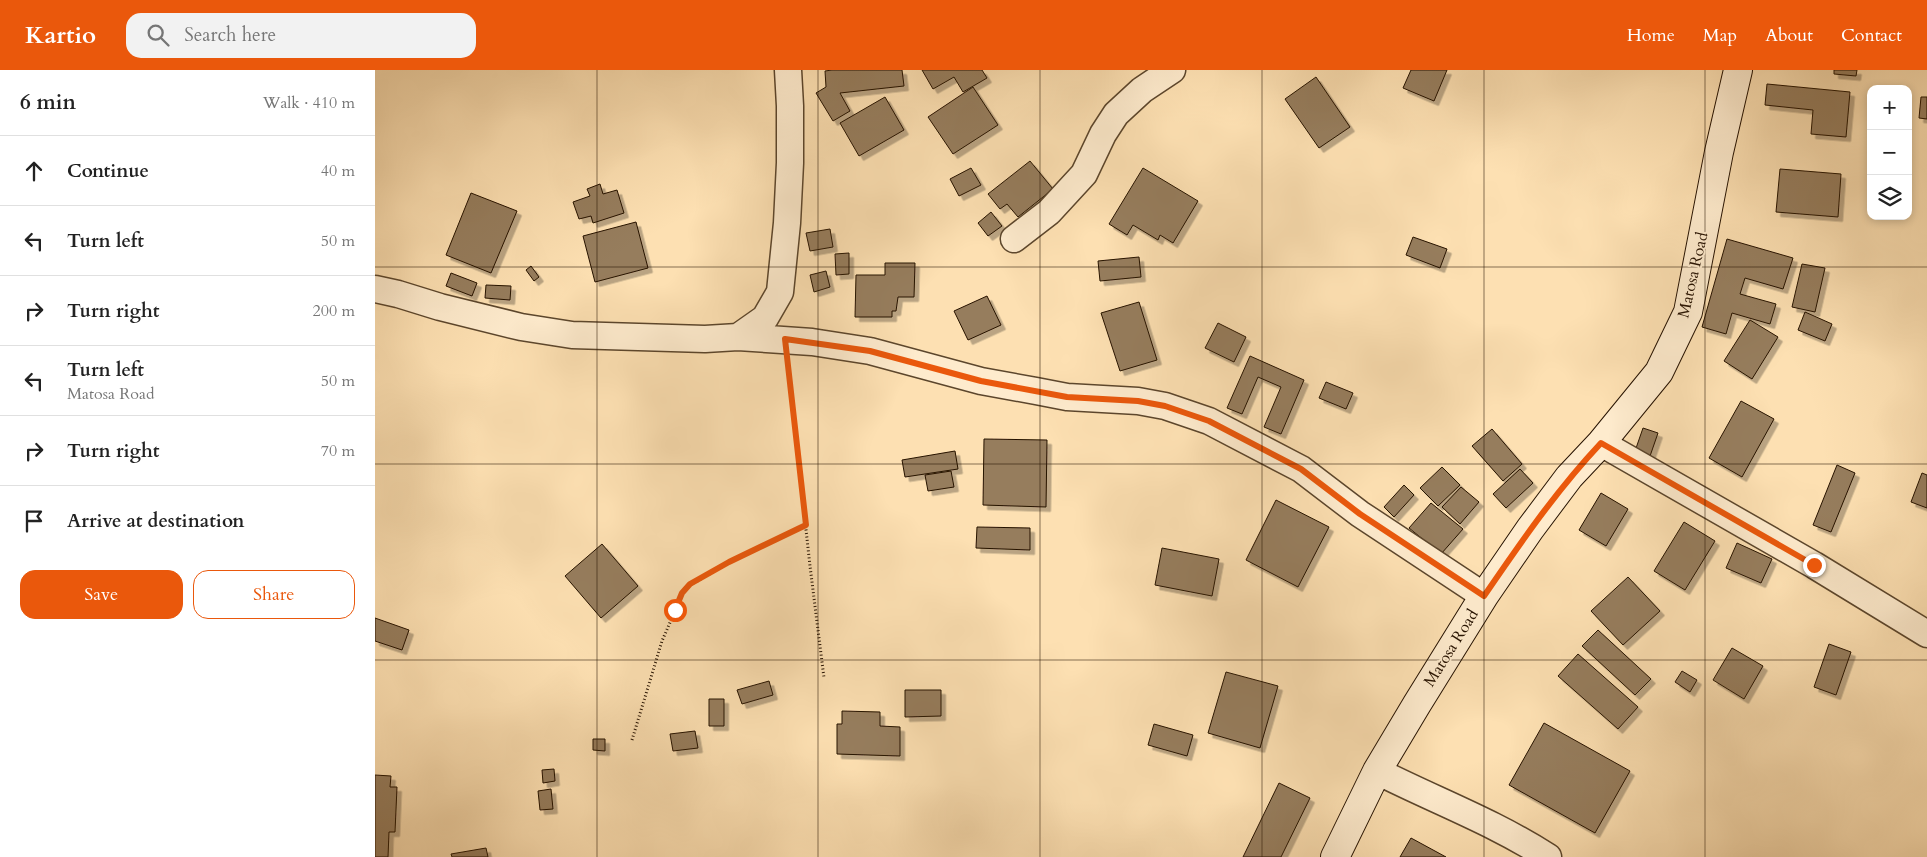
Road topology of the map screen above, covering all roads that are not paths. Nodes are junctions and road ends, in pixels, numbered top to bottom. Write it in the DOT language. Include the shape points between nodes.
graph roads {
  1 [pos="788,70"];
  2 [pos="1171,70"];
  3 [pos="1737,70"];
  4 [pos="1014,239"];
  5 [pos="375,289"];
  6 [pos="738,337"];
  7 [pos="1601,443"];
  8 [pos="1484,596"];
  9 [pos="1927,634"];
  10 [pos="1377,771"];
  11 [pos="1335,857"];
  12 [pos="1548,857"];
  1 -- 6 [label="street" via="790,163 780,292 765,318"];
  2 -- 4 [label="street" via="1142,90 1117,114 1103,134 1084,174 1049,212"];
  3 -- 7 [label="street, Matosa Road" via="1688,312 1659,372"];
  5 -- 6 [label="street" via="521,326 572,335"];
  6 -- 8 [label="street" via="785,339 870,351 981,381 1059,396 1138,401 1165,406 1209,421 1301,469 1360,514"];
  7 -- 8 [label="street, Matosa Road" via="1569,477"];
  7 -- 9 [label="street"];
  8 -- 10 [label="street, Matosa Road"];
  10 -- 11 [label="street, Matosa Road"];
  10 -- 12 [label="street" via="1517,837"];
}
